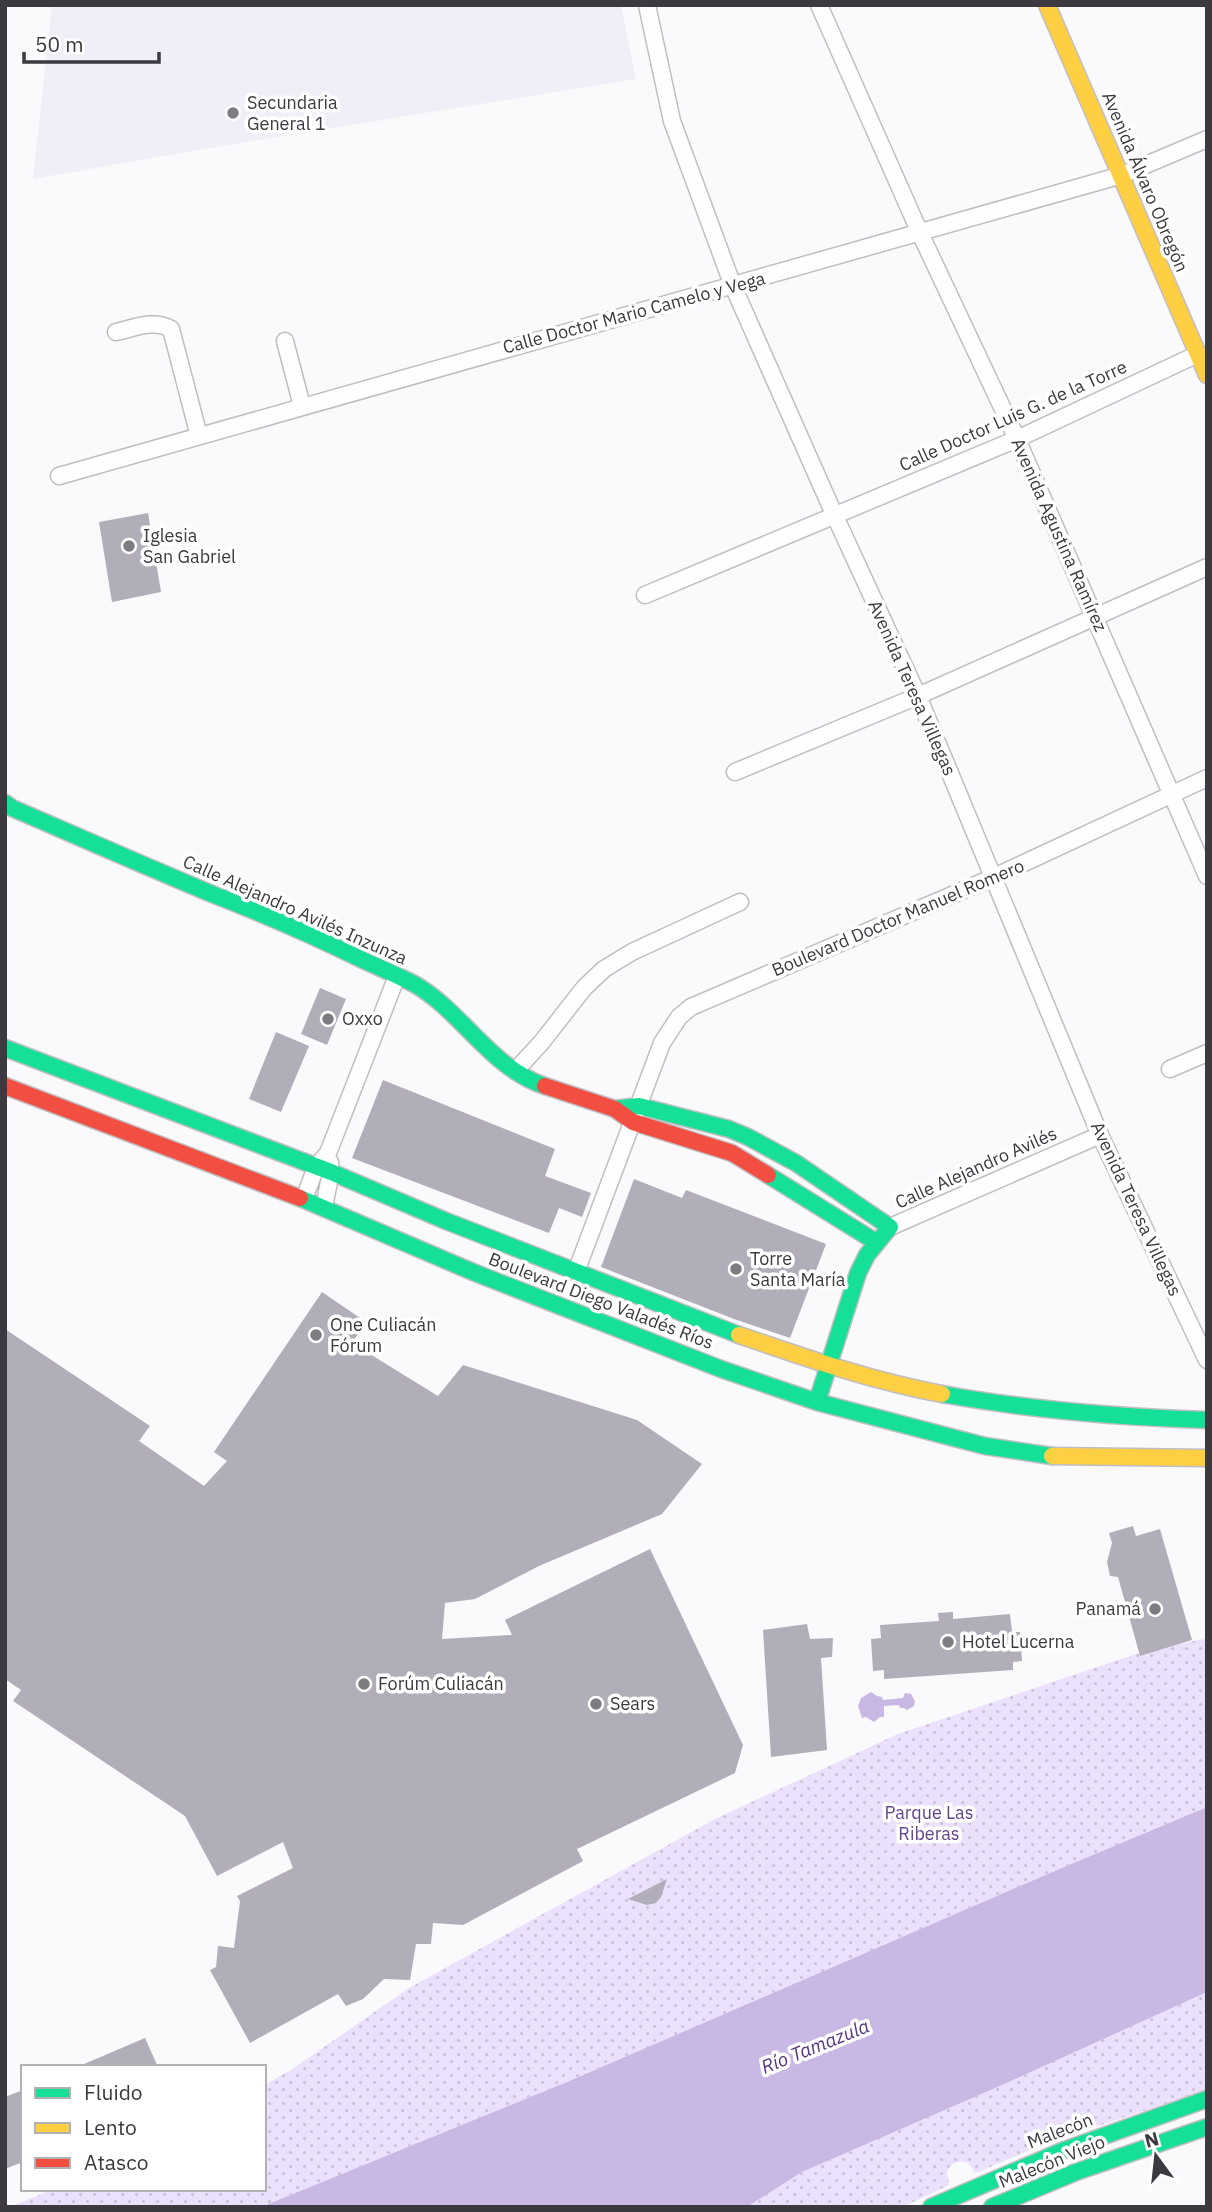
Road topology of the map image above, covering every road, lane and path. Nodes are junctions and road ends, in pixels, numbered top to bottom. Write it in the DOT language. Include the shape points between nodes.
graph roads {
  1 [pos="647,5"];
  2 [pos="819,5"];
  3 [pos="1047,5"];
  4 [pos="1207,139"];
  5 [pos="1122,175"];
  6 [pos="920,233"];
  7 [pos="733,286"];
  8 [pos="116,332"];
  9 [pos="285,341"];
  10 [pos="1202,352"];
  11 [pos="1207,375"];
  12 [pos="302,406"];
  13 [pos="199,436"];
  14 [pos="1017,439"];
  15 [pos="58,476"];
  16 [pos="834,514"];
  17 [pos="1207,567"];
  18 [pos="645,595"];
  19 [pos="1095,617"];
  20 [pos="918,696"];
  21 [pos="735,772"];
  22 [pos="1207,778"];
  23 [pos="1171,794"];
  24 [pos="5,803"];
  25 [pos="1207,876"];
  26 [pos="994,877"];
  27 [pos="740,901"];
  28 [pos="397,976"];
  29 [pos="5,1048"];
  30 [pos="1207,1054"];
  31 [pos="1170,1069"];
  32 [pos="515,1072"];
  33 [pos="5,1086"];
  34 [pos="639,1106"];
  35 [pos="615,1109"];
  36 [pos="634,1122"];
  37 [pos="1100,1135"];
  38 [pos="324,1169"];
  39 [pos="304,1199"];
  40 [pos="324,1207"];
  41 [pos="890,1227"];
  42 [pos="876,1241"];
  43 [pos="576,1272"];
  44 [pos="1207,1360"];
  45 [pos="829,1366"];
  46 [pos="817,1402"];
  47 [pos="1207,1420"];
  48 [pos="1207,1458"];
  49 [pos="1207,2099"];
  50 [pos="1207,2127"];
  51 [pos="931,2207"];
  52 [pos="992,2207"];
  1 -- 7 [label="street, Avenida Teresa Villegas" via="671,121"];
  2 -- 6 [label="street, Avenida Agustina Ramírez"];
  3 -- 5 [label="main road, Avenida Álvaro Obregón"];
  4 -- 5 [label="street, Calle Doctor Mario Camelo y Vega"];
  5 -- 6 [label="street, Calle Doctor Mario Camelo y Vega"];
  5 -- 10 [label="main road, Avenida Álvaro Obregón"];
  6 -- 7 [label="street, Calle Doctor Mario Camelo y Vega"];
  6 -- 14 [label="street, Avenida Agustina Ramírez"];
  7 -- 12 [label="street, Calle Doctor Mario Camelo y Vega"];
  7 -- 16 [label="street, Avenida Teresa Villegas"];
  8 -- 13 [label="street" via="155,323 171,329"];
  9 -- 12 [label="street"];
  10 -- 11 [label="main road, Avenida Álvaro Obregón"];
  10 -- 14 [label="street, Calle Doctor Luis G. de la Torre"];
  12 -- 13 [label="street, Calle Doctor Mario Camelo y Vega"];
  13 -- 15 [label="street, Calle Doctor Mario Camelo y Vega"];
  14 -- 16 [label="street, Calle Doctor Luis G. de la Torre"];
  14 -- 19 [label="street, Avenida Agustina Ramírez"];
  16 -- 18 [label="street, Calle Doctor Luis G. de la Torre"];
  16 -- 20 [label="street, Avenida Teresa Villegas"];
  17 -- 19 [label="street"];
  19 -- 20 [label="street"];
  19 -- 23 [label="street, Avenida Agustina Ramírez"];
  20 -- 21 [label="street"];
  20 -- 26 [label="street, Avenida Teresa Villegas"];
  22 -- 23 [label="street, Boulevard Doctor Manuel Romero"];
  23 -- 25 [label="street, Avenida Agustina Ramírez"];
  23 -- 26 [label="street, Boulevard Doctor Manuel Romero"];
  24 -- 28 [label="main road, Calle Alejandro Avilés Inzunza" via="297,928"];
  26 -- 34 [label="street, Boulevard Doctor Manuel Romero" via="691,1007 662,1043"];
  26 -- 37 [label="street, Avenida Teresa Villegas"];
  27 -- 32 [label="street" via="604,969"];
  28 -- 32 [label="main road, Calle Alejandro Avilés Inzunza" via="446,1007"];
  28 -- 38 [label="street"];
  29 -- 38 [label="main road, Boulevard Diego Valadés Ríos"];
  30 -- 31 [label="street"];
  32 -- 35 [label="main road, Calle Alejandro Avilés Inzunza" via="551,1090"];
  33 -- 39 [label="main road, Boulevard Diego Valadés Ríos"];
  34 -- 35 [label="main road, Calle Alejandro Avilés Inzunza"];
  34 -- 36 [label="street, Boulevard Doctor Manuel Romero"];
  34 -- 41 [label="main road, Calle Alejandro Avilés Inzunza" via="748,1137 796,1163"];
  35 -- 36 [label="main road, Calle Alejandro Avilés Inzunza"];
  36 -- 42 [label="main road, Calle Alejandro Avilés Inzunza" via="732,1153"];
  36 -- 43 [label="street, Boulevard Doctor Manuel Romero"];
  37 -- 41 [label="street, Calle Alejandro Avilés"];
  37 -- 44 [label="street, Avenida Teresa Villegas"];
  38 -- 39 [label="street"];
  38 -- 40 [label="street"];
  38 -- 43 [label="main road, Boulevard Diego Valadés Ríos"];
  39 -- 40 [label="main road, Boulevard Diego Valadés Ríos"];
  40 -- 46 [label="main road, Boulevard Diego Valadés Ríos" via="473,1272"];
  41 -- 42 [label="main road, Calle Alejandro Avilés"];
  42 -- 45 [label="main road, Calle Alejandro Avilés" via="858,1273"];
  43 -- 45 [label="main road, Boulevard Diego Valadés Ríos"];
  45 -- 46 [label="main road, Calle Alejandro Avilés"];
  45 -- 47 [label="main road, Boulevard Diego Valadés Ríos" via="985,1402 1122,1417"];
  46 -- 48 [label="main road, Boulevard Diego Valadés Ríos" via="985,1446 1053,1456"];
  49 -- 51 [label="main road, Malecón" via="1062,2151"];
  50 -- 52 [label="main road, Malecón Viejo" via="1076,2172"];
}
